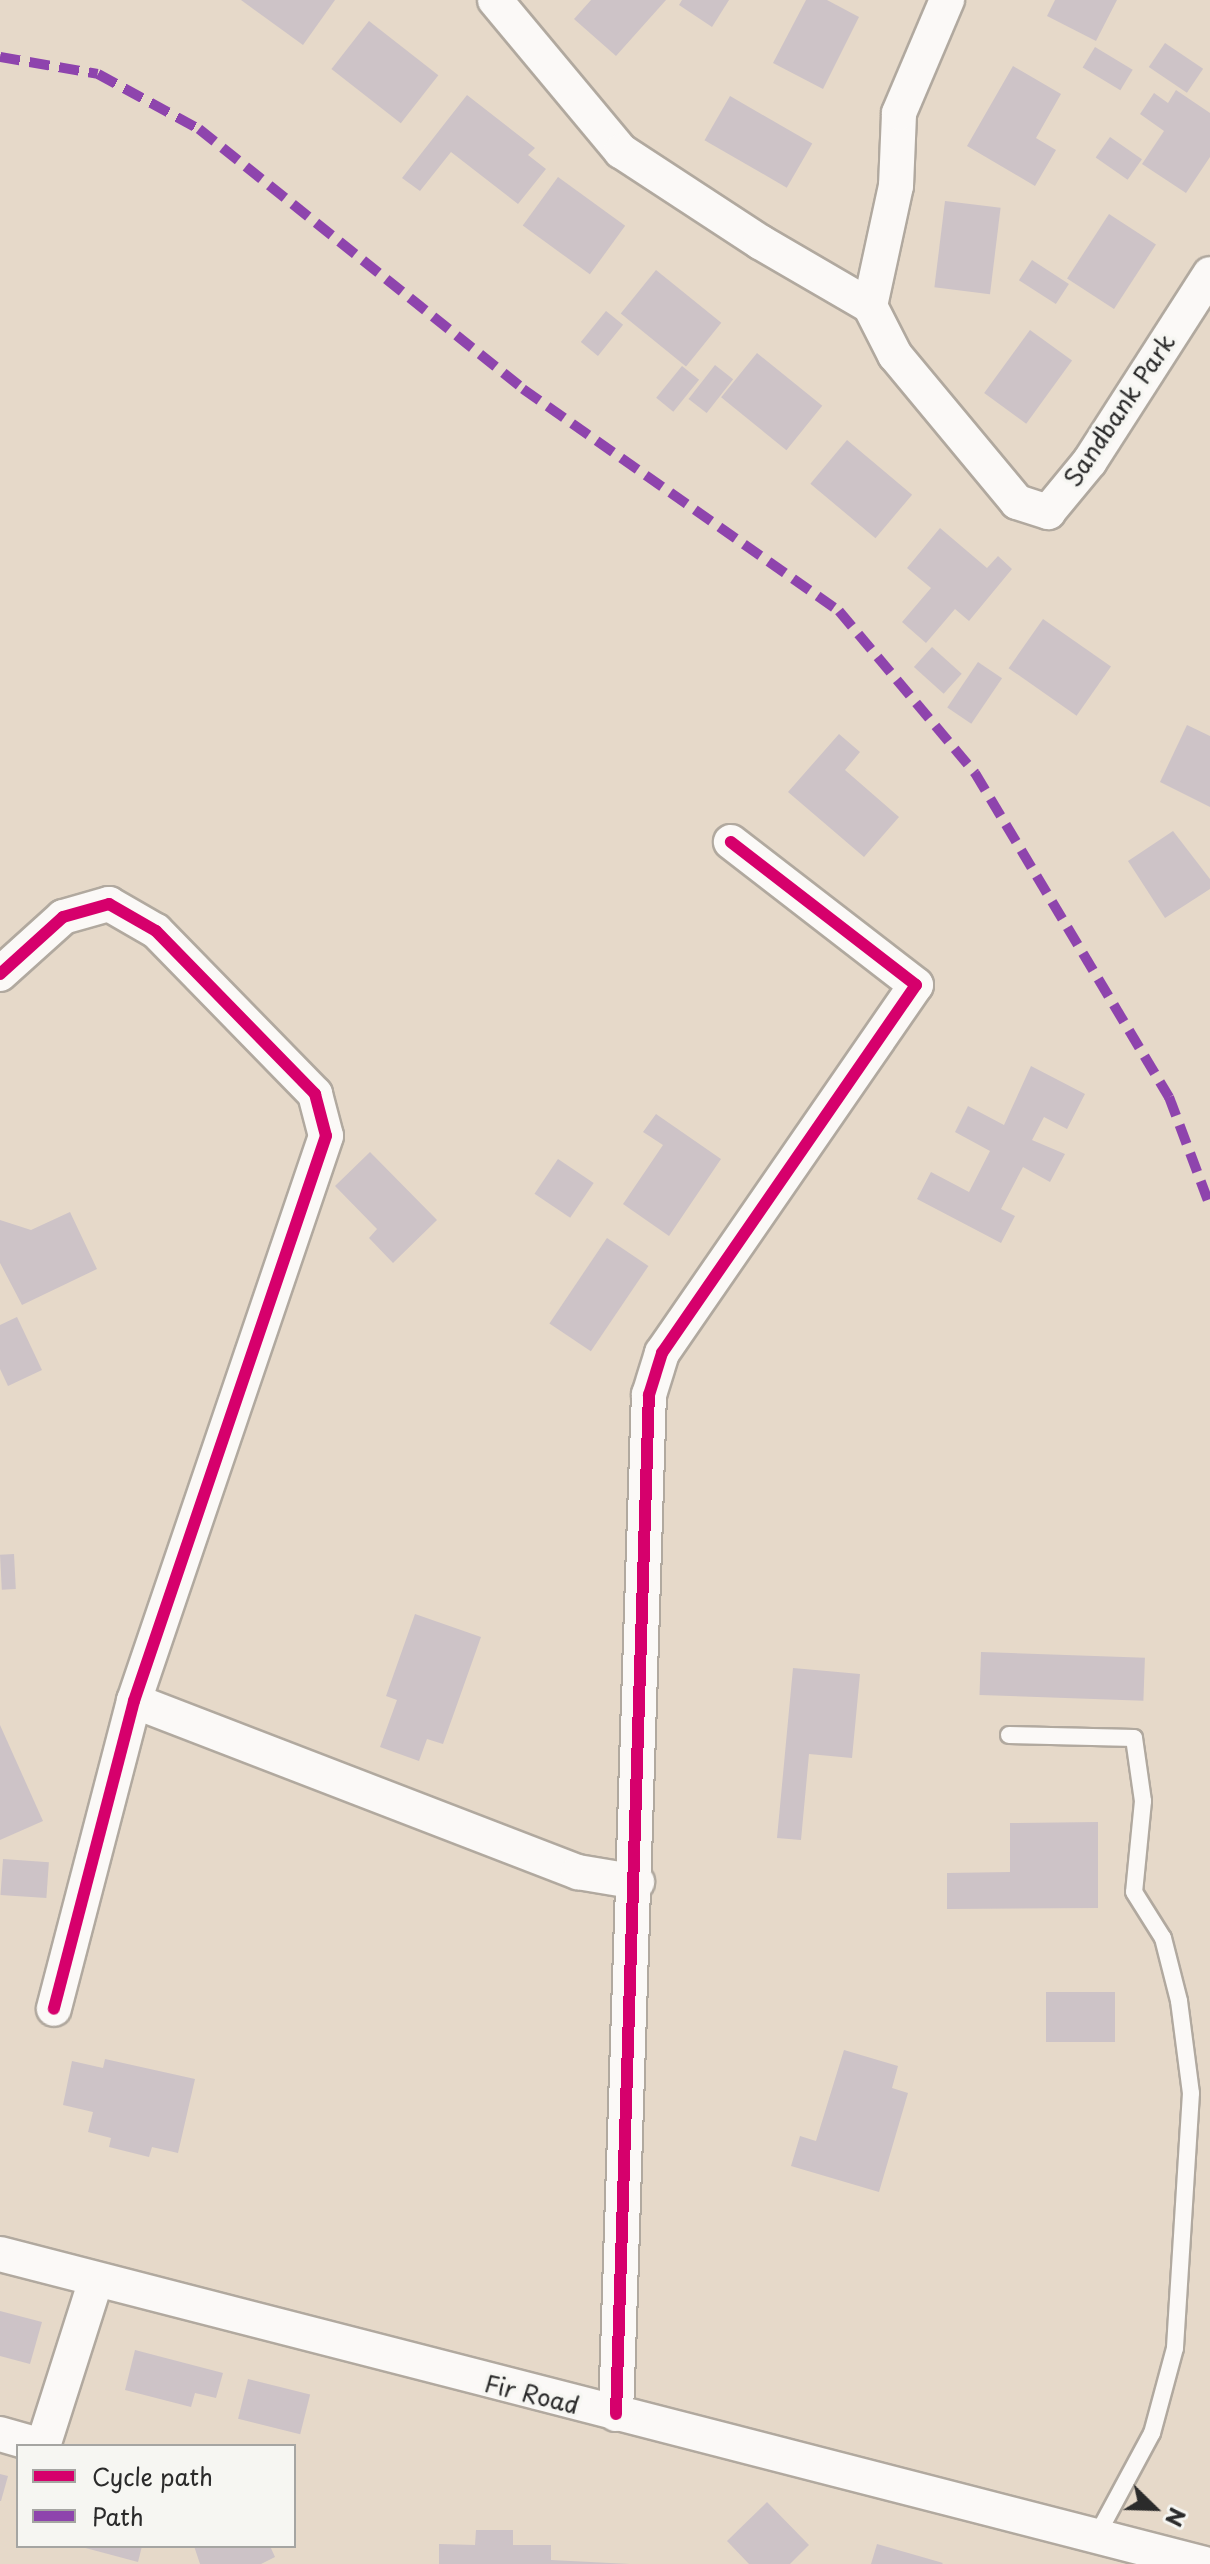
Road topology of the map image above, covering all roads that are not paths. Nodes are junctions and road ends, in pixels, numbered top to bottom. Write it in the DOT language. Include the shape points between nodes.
graph roads {
  1 [pos="494,0"];
  2 [pos="947,0"];
  3 [pos="1210,274"];
  4 [pos="870,306"];
  5 [pos="731,842"];
  6 [pos="0,974"];
  7 [pos="134,1701"];
  8 [pos="1009,1735"];
  9 [pos="637,1882"];
  10 [pos="54,2009"];
  11 [pos="0,2254"];
  12 [pos="96,2280"];
  13 [pos="616,2414"];
  14 [pos="0,2434"];
  15 [pos="35,2444"];
  16 [pos="43,2444"];
  17 [pos="1097,2535"];
  18 [pos="1205,2564"];
  1 -- 4 [label="street" via="621,151"];
  2 -- 4 [label="street" via="899,113 896,186"];
  3 -- 4 [label="street, Sandbank Park" via="1090,461 1048,512 1017,502 895,355"];
  5 -- 9 [label="street" via="916,985 662,1353 653,1381"];
  6 -- 7 [label="street" via="63,917 109,904 156,931 315,1094 326,1136"];
  7 -- 9 [label="street" via="578,1872"];
  7 -- 10 [label="street"];
  8 -- 17 [label="lane" via="1134,1738 1143,1801 1134,1892 1163,1938 1179,2001 1191,2093 1175,2348 1152,2433"];
  9 -- 13 [label="street"];
  11 -- 12 [label="street, Fir Road"];
  12 -- 13 [label="street, Fir Road"];
  12 -- 16 [label="street"];
  13 -- 17 [label="street, Fir Road"];
  14 -- 15 [label="street"];
  17 -- 18 [label="street, Fir Road"];
}
